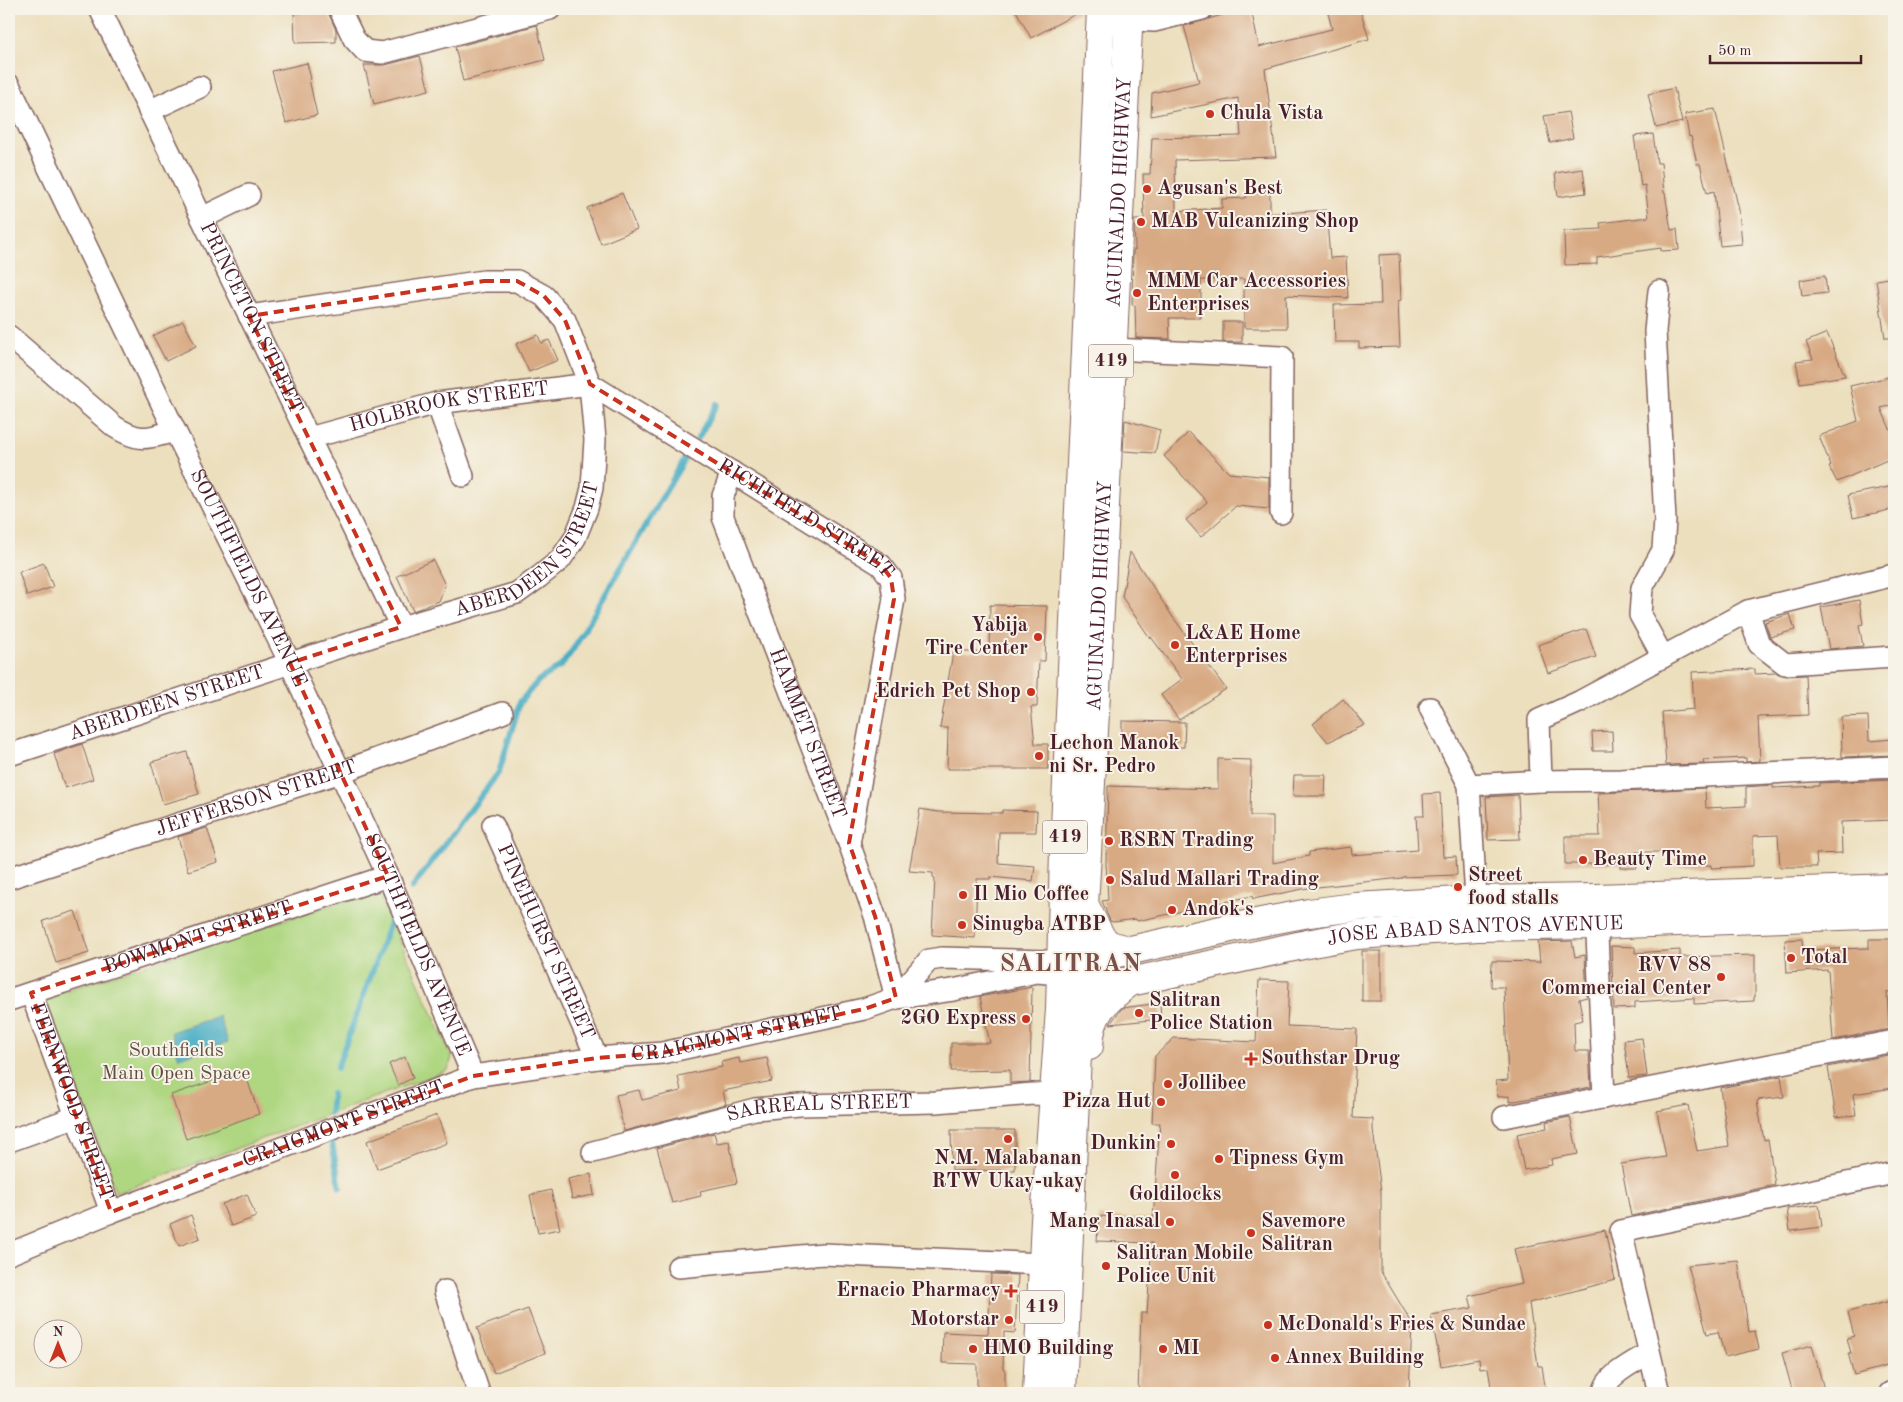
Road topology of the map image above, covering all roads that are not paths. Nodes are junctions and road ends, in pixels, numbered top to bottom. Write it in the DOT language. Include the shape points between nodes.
graph roads {
  1 [pos="100,9"];
  2 [pos="341,9"];
  3 [pos="550,9"];
  4 [pos="1202,9"];
  5 [pos="1099,12"];
  6 [pos="1129,14"];
  7 [pos="9,85"];
  8 [pos="200,87"];
  9 [pos="149,111"];
  10 [pos="249,195"];
  11 [pos="202,218"];
  12 [pos="1658,291"];
  13 [pos="250,316"];
  14 [pos="9,336"];
  15 [pos="1112,349"];
  16 [pos="590,384"];
  17 [pos="437,402"];
  18 [pos="175,431"];
  19 [pos="309,438"];
  20 [pos="732,472"];
  21 [pos="463,476"];
  22 [pos="1281,513"];
  23 [pos="1894,575"];
  24 [pos="1748,611"];
  25 [pos="402,627"];
  26 [pos="1663,657"];
  27 [pos="1894,657"];
  28 [pos="290,663"];
  29 [pos="1430,708"];
  30 [pos="502,713"];
  31 [pos="9,755"];
  32 [pos="1894,767"];
  33 [pos="341,772"];
  34 [pos="1541,781"];
  35 [pos="1469,785"];
  36 [pos="493,825"];
  37 [pos="848,843"];
  38 [pos="388,876"];
  39 [pos="9,878"];
  40 [pos="1894,888"];
  41 [pos="1596,898"];
  42 [pos="1477,900"];
  43 [pos="1084,905"];
  44 [pos="1894,914"];
  45 [pos="1596,925"];
  46 [pos="1478,927"];
  47 [pos="1130,951"];
  48 [pos="1072,970"];
  49 [pos="1130,982"];
  50 [pos="31,993"];
  51 [pos="896,998"];
  52 [pos="9,1000"];
  53 [pos="1894,1046"];
  54 [pos="597,1058"];
  55 [pos="472,1076"];
  56 [pos="1053,1094"];
  57 [pos="1604,1098"];
  58 [pos="76,1117"];
  59 [pos="1504,1117"];
  60 [pos="9,1141"];
  61 [pos="593,1152"];
  62 [pos="1073,1170"];
  63 [pos="1894,1173"];
  64 [pos="111,1212"];
  65 [pos="9,1254"];
  66 [pos="1044,1264"];
  67 [pos="678,1267"];
  68 [pos="445,1291"];
  69 [pos="1649,1353"];
  70 [pos="1894,1392"];
  71 [pos="479,1393"];
  72 [pos="1038,1393"];
  73 [pos="1062,1393"];
  74 [pos="1604,1393"];
  75 [pos="1659,1393"];
  76 [pos="1890,1393"];
  1 -- 9 [label="street, PRINCETON STREET"];
  2 -- 3 [label="street" via="354,39 365,51 382,53"];
  4 -- 6 [label="street" via="1154,21"];
  5 -- 6 [label="street"];
  5 -- 48 [label="main road, AGUINALDO HIGHWAY / 419" via="1065,840"];
  6 -- 15 [label="main road, AGUINALDO HIGHWAY / 419"];
  7 -- 18 [label="street, SOUTHFIELDS AVENUE"];
  8 -- 9 [label="street"];
  9 -- 11 [label="street, PRINCETON STREET"];
  10 -- 11 [label="street"];
  11 -- 13 [label="street, PRINCETON STREET"];
  12 -- 26 [label="street" via="1655,331 1665,520 1663,550 1642,588 1640,615"];
  13 -- 16 [label="street, ABERDEEN STREET" via="484,281 516,281 544,296 566,320"];
  13 -- 19 [label="street, PRINCETON STREET"];
  14 -- 18 [label="street" via="130,436 144,439"];
  15 -- 22 [label="street" via="1282,357"];
  15 -- 43 [label="main road, AGUINALDO HIGHWAY / 419"];
  16 -- 17 [label="street, HOLBROOK STREET"];
  16 -- 20 [label="street, RICHFIELD STREET"];
  16 -- 25 [label="street, ABERDEEN STREET" via="595,440 592,488 575,538 560,560 516,592"];
  17 -- 19 [label="street, HOLBROOK STREET"];
  17 -- 21 [label="street"];
  18 -- 28 [label="street, SOUTHFIELDS AVENUE"];
  19 -- 25 [label="street, PRINCETON STREET"];
  20 -- 37 [label="street, HAMMET STREET" via="723,496 723,517"];
  20 -- 37 [label="street, RICHFIELD STREET" via="881,565 891,578 894,599"];
  23 -- 24 [label="street"];
  24 -- 26 [label="street"];
  24 -- 27 [label="street" via="1759,644 1785,664"];
  25 -- 28 [label="street, ABERDEEN STREET"];
  26 -- 34 [label="street" via="1538,720"];
  28 -- 31 [label="street, ABERDEEN STREET"];
  28 -- 33 [label="street, SOUTHFIELDS AVENUE"];
  29 -- 35 [label="street"];
  30 -- 33 [label="street, JEFFERSON STREET"];
  32 -- 34 [label="street" via="1630,780"];
  33 -- 38 [label="street, SOUTHFIELDS AVENUE"];
  33 -- 39 [label="street, JEFFERSON STREET"];
  34 -- 35 [label="street"];
  35 -- 42 [label="street"];
  36 -- 54 [label="street, PINEHURST STREET"];
  37 -- 51 [label="street, HAMMET STREET" via="875,916"];
  38 -- 50 [label="street, BOWMONT STREET"];
  38 -- 55 [label="street, SOUTHFIELDS AVENUE"];
  40 -- 41 [label="main road, JOSE ABAD SANTOS AVENUE"];
  41 -- 42 [label="main road, JOSE ABAD SANTOS AVENUE"];
  41 -- 45 [label="street"];
  42 -- 46 [label="street"];
  42 -- 47 [label="main road, JOSE ABAD SANTOS AVENUE" via="1309,913"];
  43 -- 47 [label="main road" via="1102,939"];
  43 -- 48 [label="main road, AGUINALDO HIGHWAY / 419"];
  44 -- 45 [label="main road, JOSE ABAD SANTOS AVENUE"];
  45 -- 46 [label="main road, JOSE ABAD SANTOS AVENUE"];
  45 -- 57 [label="street"];
  46 -- 49 [label="main road, JOSE ABAD SANTOS AVENUE" via="1357,935"];
  47 -- 48 [label="main road, JOSE ABAD SANTOS AVENUE"];
  48 -- 49 [label="main road, JOSE ABAD SANTOS AVENUE" via="1092,984"];
  48 -- 51 [label="street, CRAIGMONT STREET" via="1036,972 953,990"];
  48 -- 51 [label="street" via="942,958 929,960"];
  48 -- 56 [label="main road, AGUINALDO HIGHWAY / 419"];
  48 -- 62 [label="main road, AGUINALDO HIGHWAY / 419"];
  49 -- 62 [label="main road" via="1107,999 1093,1022 1089,1038 1085,1146"];
  50 -- 52 [label="street, BOWMONT STREET"];
  50 -- 58 [label="street, FERNWOOD STREET"];
  51 -- 54 [label="street, CRAIGMONT STREET" via="864,1009 662,1053"];
  53 -- 57 [label="street"];
  54 -- 55 [label="street, CRAIGMONT STREET"];
  55 -- 64 [label="street, CRAIGMONT STREET"];
  56 -- 61 [label="street, SARREAL STREET" via="755,1109"];
  56 -- 66 [label="main road, AGUINALDO HIGHWAY / 419"];
  57 -- 59 [label="street"];
  58 -- 60 [label="street"];
  58 -- 64 [label="street, FERNWOOD STREET"];
  62 -- 73 [label="main road, AGUINALDO HIGHWAY / 419"];
  63 -- 69 [label="street" via="1621,1231"];
  64 -- 65 [label="street, CRAIGMONT STREET"];
  66 -- 67 [label="street" via="823,1254"];
  66 -- 72 [label="main road, AGUINALDO HIGHWAY / 419"];
  68 -- 71 [label="street"];
  69 -- 74 [label="street" via="1614,1375"];
  69 -- 75 [label="street"];
  70 -- 76 [label="street"];
}
